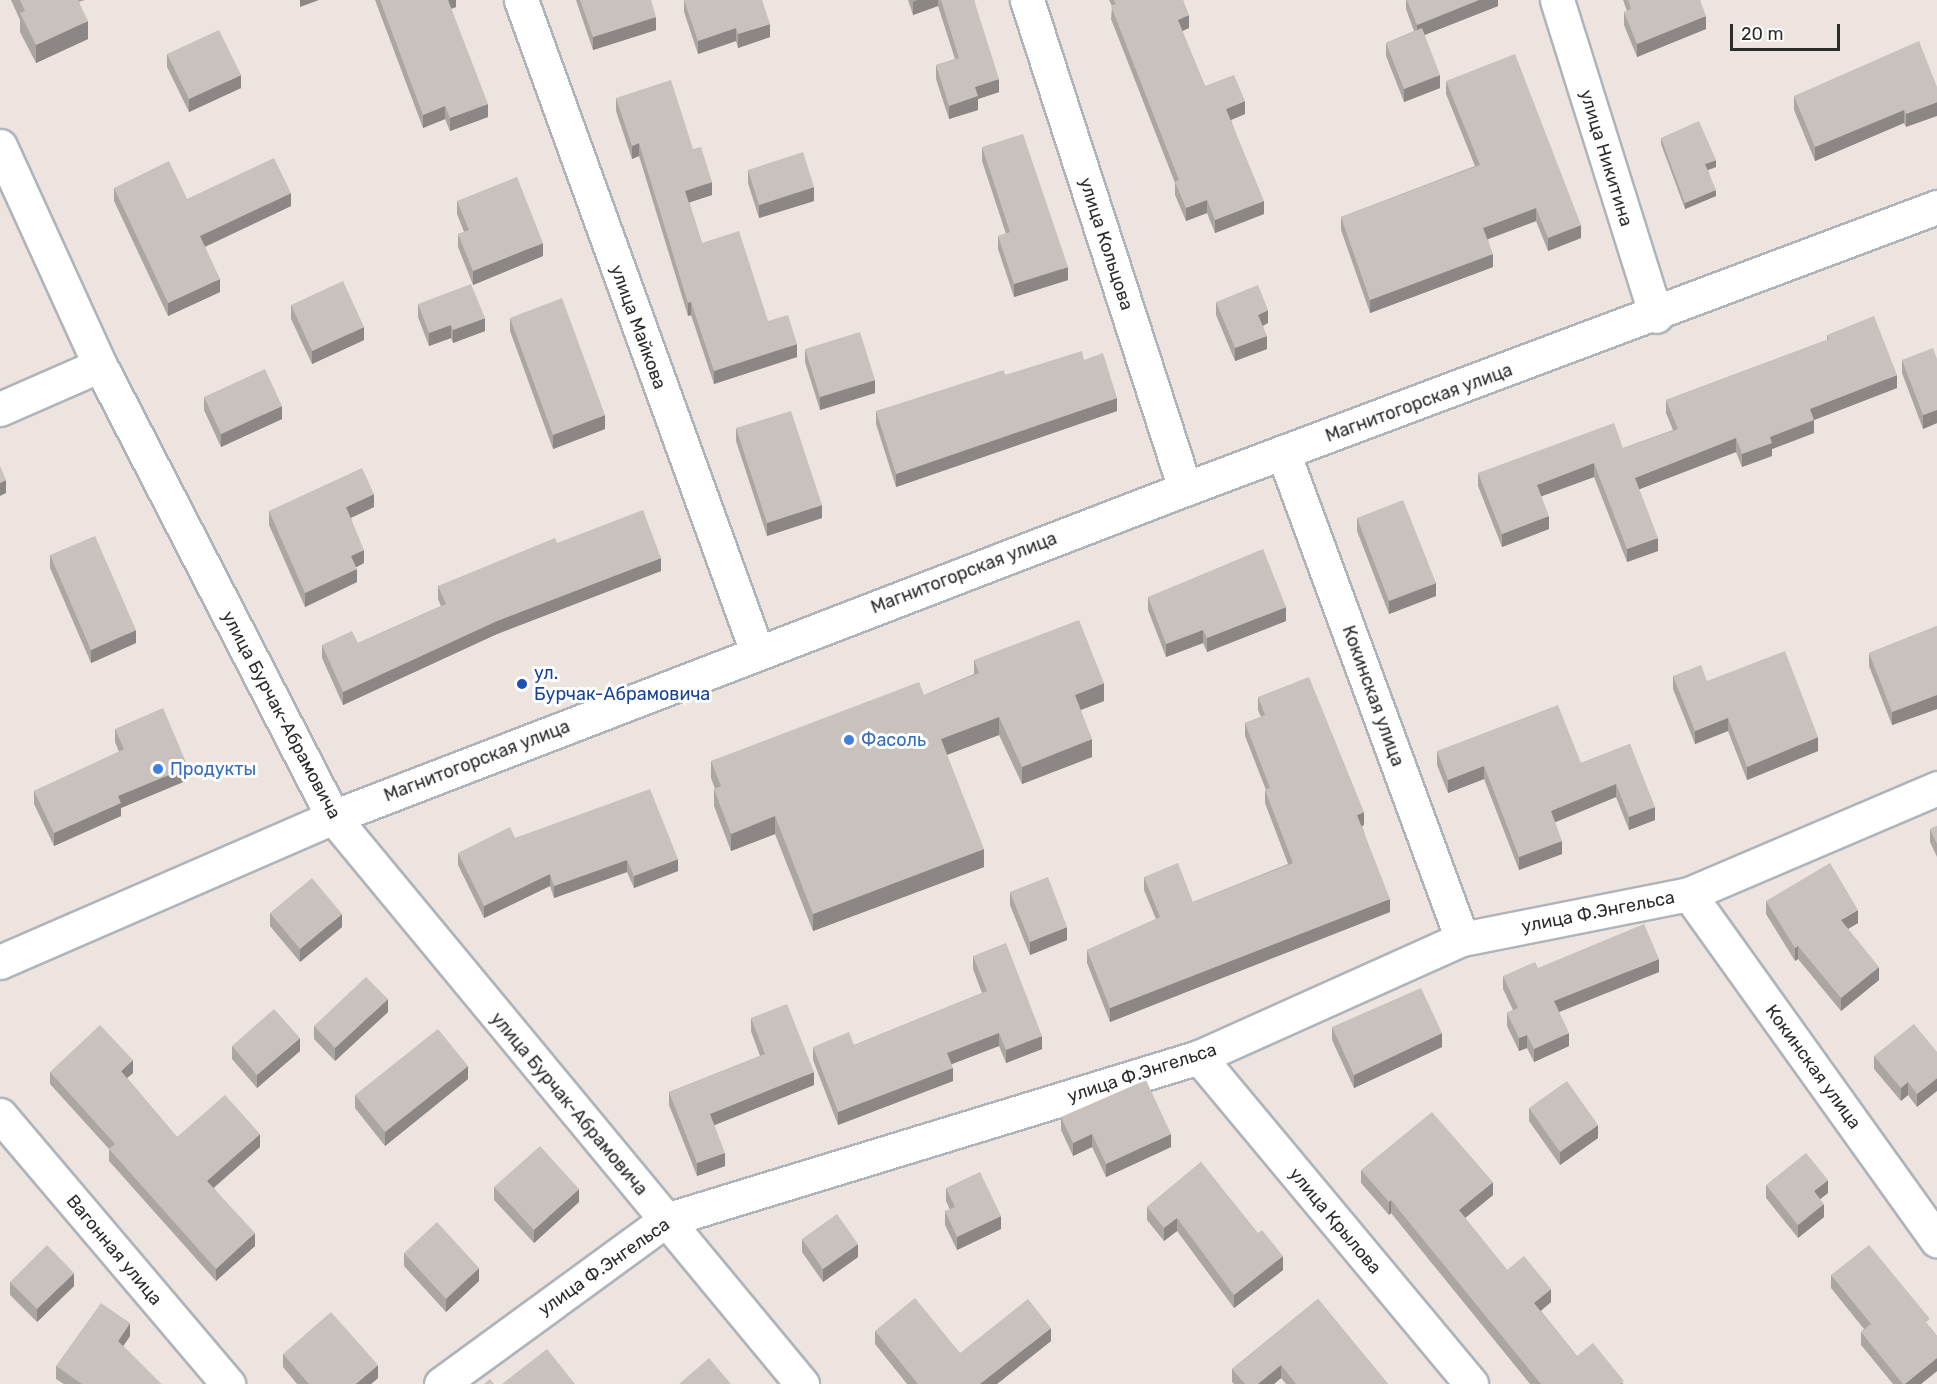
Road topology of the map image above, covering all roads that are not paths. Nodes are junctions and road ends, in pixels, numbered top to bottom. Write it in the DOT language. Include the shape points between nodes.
graph roads {
  1 [pos="521,0"];
  2 [pos="1027,0"];
  3 [pos="1557,0"];
  4 [pos="0,147"];
  5 [pos="1937,207"];
  6 [pos="1656,315"];
  7 [pos="100,365"];
  8 [pos="0,409"];
  9 [pos="1283,452"];
  10 [pos="1185,489"];
  11 [pos="757,652"];
  12 [pos="1937,789"];
  13 [pos="333,818"];
  14 [pos="1689,894"];
  15 [pos="1462,939"];
  16 [pos="0,962"];
  17 [pos="1199,1058"];
  18 [pos="0,1115"];
  19 [pos="666,1220"];
  20 [pos="1937,1240"];
  21 [pos="228,1384"];
  22 [pos="441,1384"];
  23 [pos="802,1384"];
  24 [pos="1472,1384"];
  1 -- 11 [label="street, улица Майкова"];
  2 -- 10 [label="street, улица Кольцова"];
  3 -- 6 [label="street, улица Никитина"];
  4 -- 7 [label="street, улица Бурчак-Абрамовича"];
  5 -- 6 [label="street, Магнитогорская улица"];
  6 -- 9 [label="street, Магнитогорская улица"];
  7 -- 8 [label="street"];
  7 -- 13 [label="street, улица Бурчак-Абрамовича"];
  9 -- 10 [label="street, Магнитогорская улица"];
  9 -- 15 [label="street, Кокинская улица"];
  10 -- 11 [label="street, Магнитогорская улица"];
  11 -- 13 [label="street, Магнитогорская улица"];
  12 -- 14 [label="street, улица Ф.Энгельса"];
  13 -- 16 [label="street, Магнитогорская улица"];
  13 -- 19 [label="street, улица Бурчак-Абрамовича"];
  14 -- 15 [label="street, улица Ф.Энгельса"];
  14 -- 20 [label="street, Кокинская улица"];
  15 -- 17 [label="street, улица Ф.Энгельса"];
  17 -- 19 [label="street, улица Ф.Энгельса"];
  17 -- 24 [label="street, улица Крылова"];
  18 -- 21 [label="street, Вагонная улица"];
  19 -- 22 [label="street, улица Ф.Энгельса"];
  19 -- 23 [label="street, улица Бурчак-Абрамовича"];
}
